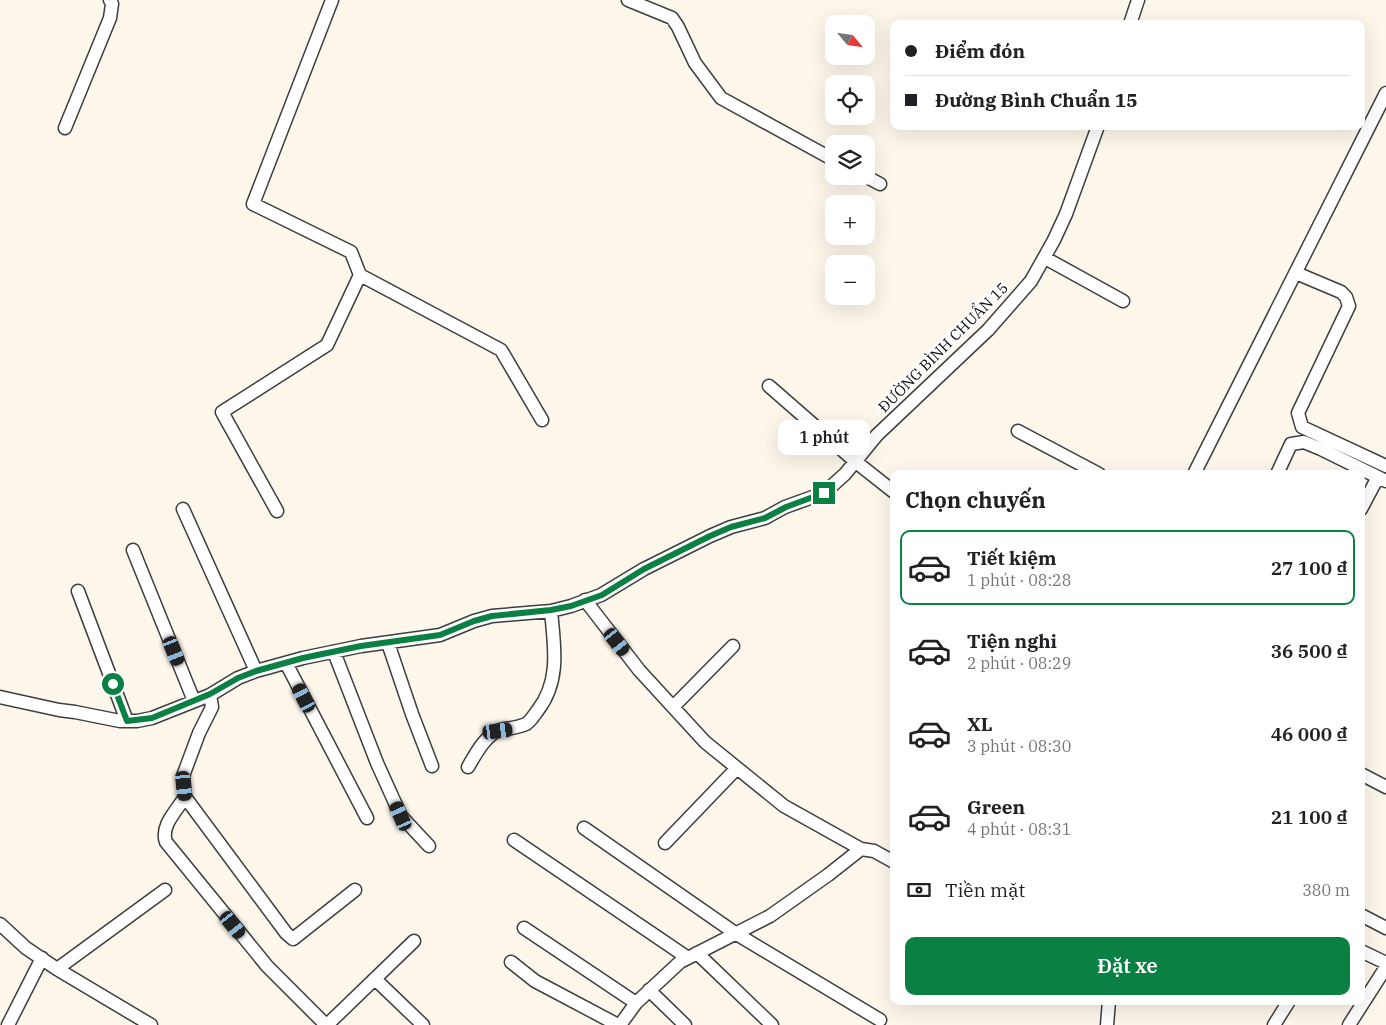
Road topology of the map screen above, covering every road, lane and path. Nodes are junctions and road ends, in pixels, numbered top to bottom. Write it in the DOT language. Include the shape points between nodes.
graph roads {
  1 [pos="110,0"];
  2 [pos="332,0"];
  3 [pos="628,0"];
  4 [pos="1138,0"];
  5 [pos="1131,20"];
  6 [pos="1386,94"];
  7 [pos="65,128"];
  8 [pos="1097,130"];
  9 [pos="825,155"];
  10 [pos="875,181"];
  11 [pos="880,184"];
  12 [pos="1045,258"];
  13 [pos="1296,273"];
  14 [pos="360,275"];
  15 [pos="1123,301"];
  16 [pos="769,386"];
  17 [pos="542,420"];
  18 [pos="1018,431"];
  19 [pos="856,462"];
  20 [pos="1386,466"];
  21 [pos="1091,470"];
  22 [pos="1196,470"];
  23 [pos="1279,470"];
  24 [pos="1364,470"];
  25 [pos="1365,471"];
  26 [pos="1382,479"];
  27 [pos="890,489"];
  28 [pos="1365,503"];
  29 [pos="183,509"];
  30 [pos="277,511"];
  31 [pos="133,550"];
  32 [pos="78,591"];
  33 [pos="585,600"];
  34 [pos="551,610"];
  35 [pos="388,643"];
  36 [pos="732,646"];
  37 [pos="334,652"];
  38 [pos="286,663"];
  39 [pos="256,671"];
  40 [pos="210,694"];
  41 [pos="0,697"];
  42 [pos="194,701"];
  43 [pos="673,707"];
  44 [pos="127,721"];
  45 [pos="432,766"];
  46 [pos="468,767"];
  47 [pos="737,768"];
  48 [pos="1365,776"];
  49 [pos="1386,787"];
  50 [pos="185,797"];
  51 [pos="367,818"];
  52 [pos="584,828"];
  53 [pos="514,840"];
  54 [pos="665,843"];
  55 [pos="428,846"];
  56 [pos="861,849"];
  57 [pos="890,860"];
  58 [pos="165,890"];
  59 [pos="355,890"];
  60 [pos="1365,917"];
  61 [pos="0,924"];
  62 [pos="524,928"];
  63 [pos="1386,928"];
  64 [pos="735,934"];
  65 [pos="414,942"];
  66 [pos="1365,953"];
  67 [pos="692,956"];
  68 [pos="42,958"];
  69 [pos="511,962"];
  70 [pos="1386,963"];
  71 [pos="1386,967"];
  72 [pos="57,969"];
  73 [pos="375,979"];
  74 [pos="649,990"];
  75 [pos="1365,1000"];
  76 [pos="636,1003"];
  77 [pos="1109,1005"];
  78 [pos="1286,1005"];
  79 [pos="1362,1005"];
  80 [pos="880,1020"];
  81 [pos="8,1025"];
  82 [pos="151,1025"];
  83 [pos="326,1025"];
  84 [pos="423,1025"];
  85 [pos="619,1025"];
  86 [pos="685,1025"];
  87 [pos="772,1025"];
  88 [pos="1107,1025"];
  89 [pos="1274,1025"];
  90 [pos="1349,1025"];
  1 -- 7 [label="street" via="110,18"];
  2 -- 14 [label="street" via="253,204 350,252"];
  3 -- 9 [label="street" via="672,18 695,62 720,98"];
  4 -- 5 [label="street"];
  6 -- 13 [label="street"];
  8 -- 12 [label="street, ĐƯỜNG BÌNH CHUẨN 15" via="1074,194"];
  10 -- 11 [label="street"];
  12 -- 15 [label="street"];
  12 -- 19 [label="street, ĐƯỜNG BÌNH CHUẨN 15" via="1031,281 988,330 877,435"];
  13 -- 20 [label="street" via="1341,292 1349,306 1298,413 1302,427"];
  13 -- 22 [label="street"];
  14 -- 17 [label="street" via="501,350"];
  14 -- 30 [label="street" via="327,345 222,412"];
  16 -- 19 [label="street"];
  18 -- 21 [label="street"];
  19 -- 27 [label="street"];
  19 -- 33 [label="street, ĐƯỜNG BÌNH CHUẨN 15" via="824,493 765,518 710,536 644,569 602,595"];
  23 -- 24 [label="street" via="1291,444 1304,442"];
  25 -- 26 [label="street"];
  26 -- 28 [label="street"];
  29 -- 39 [label="street"];
  31 -- 42 [label="street"];
  32 -- 44 [label="street"];
  33 -- 34 [label="street, ĐƯỜNG BÌNH CHUẨN 15"];
  33 -- 43 [label="street" via="639,670"];
  34 -- 35 [label="street, ĐƯỜNG BÌNH CHUẨN 15" via="492,616 440,635"];
  34 -- 46 [label="street" via="556,662 553,682 543,704 529,722 498,731 482,744"];
  35 -- 37 [label="street, ĐƯỜNG BÌNH CHUẨN 15"];
  35 -- 45 [label="street"];
  36 -- 43 [label="street"];
  37 -- 38 [label="street, ĐƯỜNG BÌNH CHUẨN 15"];
  37 -- 55 [label="street" via="401,816"];
  38 -- 39 [label="street, ĐƯỜNG BÌNH CHUẨN 15"];
  38 -- 51 [label="street"];
  39 -- 40 [label="street, ĐƯỜNG BÌNH CHUẨN 15"];
  40 -- 42 [label="street, ĐƯỜNG BÌNH CHUẨN 15"];
  40 -- 50 [label="street" via="212,707 183,776"];
  41 -- 44 [label="street, ĐƯỜNG BÌNH CHUẨN 15"];
  42 -- 44 [label="street, ĐƯỜNG BÌNH CHUẨN 15" via="152,718"];
  43 -- 47 [label="street" via="705,742"];
  47 -- 54 [label="street"];
  47 -- 56 [label="street" via="784,806"];
  48 -- 49 [label="street"];
  50 -- 59 [label="street" via="293,939"];
  50 -- 83 [label="street" via="163,834 166,842 267,966"];
  52 -- 64 [label="street"];
  53 -- 67 [label="street"];
  56 -- 57 [label="street" via="874,851"];
  56 -- 64 [label="street" via="770,916"];
  58 -- 72 [label="street"];
  60 -- 63 [label="street"];
  61 -- 68 [label="street"];
  62 -- 76 [label="street"];
  64 -- 67 [label="street"];
  64 -- 80 [label="street"];
  65 -- 73 [label="street"];
  66 -- 70 [label="street"];
  67 -- 74 [label="street" via="680,962"];
  67 -- 87 [label="street"];
  68 -- 72 [label="street"];
  68 -- 81 [label="street"];
  69 -- 85 [label="street" via="535,981"];
  71 -- 75 [label="street"];
  72 -- 82 [label="street"];
  73 -- 83 [label="street"];
  73 -- 84 [label="street"];
  74 -- 76 [label="street"];
  74 -- 86 [label="street"];
  76 -- 85 [label="street"];
  77 -- 88 [label="street"];
  78 -- 89 [label="street"];
  79 -- 90 [label="street"];
}
